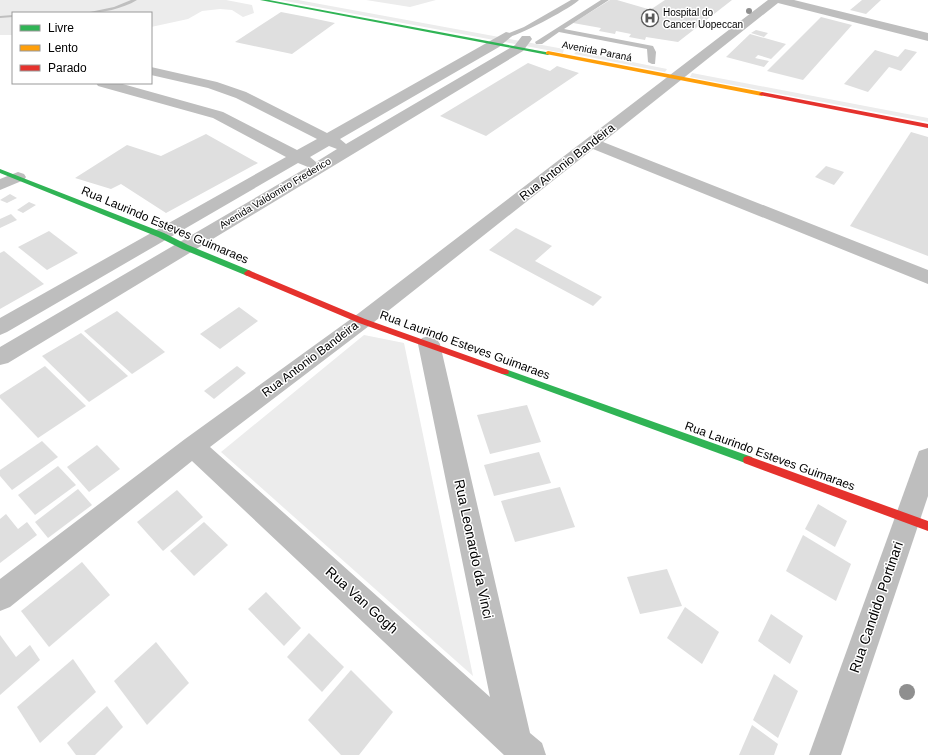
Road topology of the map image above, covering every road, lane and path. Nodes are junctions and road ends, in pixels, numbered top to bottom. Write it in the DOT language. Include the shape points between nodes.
graph roads {
  1 [pos="262,0"];
  2 [pos="311,0"];
  3 [pos="576,0"];
  4 [pos="606,0"];
  5 [pos="775,0"];
  6 [pos="781,0"];
  7 [pos="558,30"];
  8 [pos="928,37"];
  9 [pos="527,39"];
  10 [pos="501,40"];
  11 [pos="552,44"];
  12 [pos="571,48"];
  13 [pos="565,56"];
  14 [pos="652,62"];
  15 [pos="152,71"];
  16 [pos="678,71"];
  17 [pos="701,72"];
  18 [pos="107,84"];
  19 [pos="928,126"];
  20 [pos="329,140"];
  21 [pos="592,143"];
  22 [pos="347,150"];
  23 [pos="299,157"];
  24 [pos="317,168"];
  25 [pos="0,172"];
  26 [pos="18,177"];
  27 [pos="0,185"];
  28 [pos="161,235"];
  29 [pos="186,247"];
  30 [pos="928,276"];
  31 [pos="362,321"];
  32 [pos="0,327"];
  33 [pos="429,344"];
  34 [pos="0,357"];
  35 [pos="193,446"];
  36 [pos="928,459"];
  37 [pos="918,522"];
  38 [pos="0,597"];
  39 [pos="522,750"];
  40 [pos="825,755"];
  1 -- 10 [label="main road, Avenida Paraná"];
  2 -- 10 [label="main road, Avenida Paraná"];
  3 -- 9 [label="lane"];
  4 -- 7 [label="lane"];
  5 -- 16 [label="street, Rua Antonio Bandeira"];
  6 -- 8 [label="street"];
  7 -- 9 [label="lane"];
  7 -- 14 [label="lane" via="650,48"];
  9 -- 10 [label="main road, Avenida Paraná"];
  9 -- 10 [label="main road, Avenida Paraná"];
  9 -- 11 [label="main road, Avenida Paraná"];
  9 -- 13 [label="main road, Avenida Paraná"];
  9 -- 22 [label="street, Avenida Valdomiro Frederico"];
  10 -- 20 [label="street, Avenida Valdomiro Frederico"];
  12 -- 13 [label="main road"];
  13 -- 16 [label="main road, Avenida Paraná"];
  15 -- 20 [label="street" via="212,85 241,95"];
  16 -- 17 [label="main road, Avenida Paraná"];
  16 -- 19 [label="main road, Avenida Paraná"];
  16 -- 21 [label="street, Rua Antonio Bandeira"];
  18 -- 23 [label="street" via="218,115"];
  20 -- 22 [label="street"];
  20 -- 23 [label="street, Avenida Valdomiro Frederico"];
  21 -- 30 [label="street"];
  21 -- 31 [label="street, Rua Antonio Bandeira"];
  22 -- 24 [label="street, Avenida Valdomiro Frederico"];
  23 -- 24 [label="street"];
  23 -- 28 [label="street, Avenida Valdomiro Frederico"];
  24 -- 29 [label="street, Avenida Valdomiro Frederico"];
  25 -- 26 [label="main road, Rua Laurindo Esteves Guimaraes"];
  26 -- 27 [label="street"];
  26 -- 28 [label="main road, Rua Laurindo Esteves Guimaraes"];
  28 -- 29 [label="main road, Rua Laurindo Esteves Guimaraes"];
  28 -- 32 [label="street, Avenida Valdomiro Frederico"];
  29 -- 31 [label="main road, Rua Laurindo Esteves Guimaraes"];
  29 -- 34 [label="street, Avenida Valdomiro Frederico"];
  31 -- 33 [label="main road, Rua Laurindo Esteves Guimaraes"];
  31 -- 35 [label="street, Rua Antonio Bandeira"];
  33 -- 37 [label="main road, Rua Laurindo Esteves Guimaraes"];
  33 -- 39 [label="street, Rua Leonardo da Vinci"];
  35 -- 38 [label="street, Rua Antonio Bandeira"];
  35 -- 39 [label="street, Rua Van Gogh"];
  36 -- 37 [label="street, Rua Candido Portinari"];
  37 -- 40 [label="street, Rua Candido Portinari"];
}
